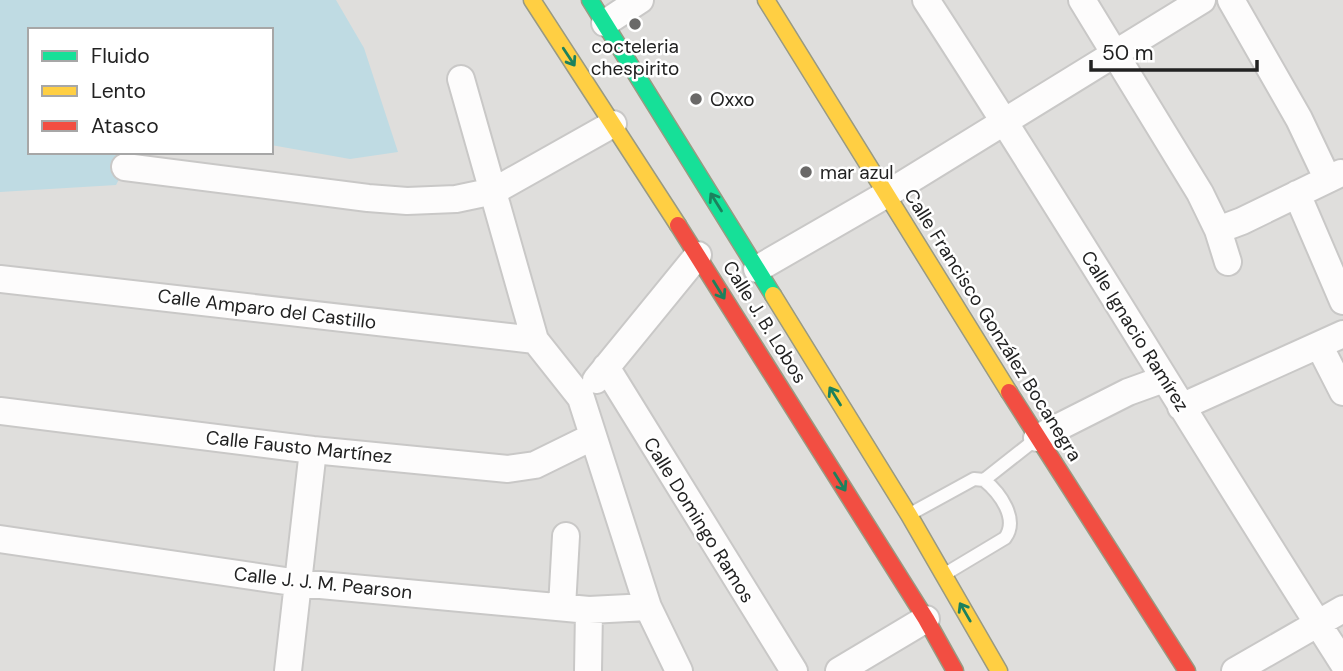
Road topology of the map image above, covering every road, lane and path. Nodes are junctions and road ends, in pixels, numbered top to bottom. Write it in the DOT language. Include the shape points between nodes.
graph roads {
  1 [pos="532,0"];
  2 [pos="590,0"];
  3 [pos="640,0"];
  4 [pos="766,0"];
  5 [pos="926,0"];
  6 [pos="1082,0"];
  7 [pos="1202,0"];
  8 [pos="1231,0"];
  9 [pos="605,23"];
  10 [pos="1116,54"];
  11 [pos="461,79"];
  12 [pos="1005,121"];
  13 [pos="613,124"];
  14 [pos="125,167"];
  15 [pos="1335,176"];
  16 [pos="494,191"];
  17 [pos="887,194"];
  18 [pos="1297,194"];
  19 [pos="1218,230"];
  20 [pos="698,255"];
  21 [pos="1228,262"];
  22 [pos="757,269"];
  23 [pos="0,279"];
  24 [pos="1343,300"];
  25 [pos="535,340"];
  26 [pos="1331,341"];
  27 [pos="606,368"];
  28 [pos="1164,379"];
  29 [pos="1343,392"];
  30 [pos="581,398"];
  31 [pos="1181,407"];
  32 [pos="0,411"];
  33 [pos="592,438"];
  34 [pos="1037,438"];
  35 [pos="313,450"];
  36 [pos="984,480"];
  37 [pos="909,514"];
  38 [pos="566,536"];
  39 [pos="0,539"];
  40 [pos="944,575"];
  41 [pos="299,583"];
  42 [pos="562,607"];
  43 [pos="648,607"];
  44 [pos="1343,609"];
  45 [pos="589,610"];
  46 [pos="926,619"];
  47 [pos="1317,622"];
  48 [pos="1343,663"];
  49 [pos="288,671"];
  50 [pos="588,671"];
  51 [pos="679,671"];
  52 [pos="794,671"];
  53 [pos="839,671"];
  54 [pos="956,671"];
  55 [pos="999,671"];
  56 [pos="1187,671"];
  57 [pos="1235,671"];
  1 -- 13 [label="main road, Calle J. B. Lobos, one-way"];
  2 -- 9 [label="main road, Calle J. B. Lobos"];
  3 -- 9 [label="street"];
  4 -- 17 [label="main road, Calle Francisco González Bocanegra"];
  5 -- 12 [label="street, Calle Ignacio Ramírez"];
  6 -- 10 [label="street"];
  7 -- 10 [label="street"];
  8 -- 15 [label="street"];
  22 -- 9 [label="main road, Calle J. B. Lobos, one-way"];
  10 -- 12 [label="street"];
  10 -- 19 [label="street"];
  11 -- 16 [label="street"];
  12 -- 17 [label="street"];
  12 -- 28 [label="street, Calle Ignacio Ramírez"];
  13 -- 16 [label="street"];
  13 -- 20 [label="main road, Calle J. B. Lobos"];
  14 -- 16 [label="street" via="407,201 456,199"];
  15 -- 18 [label="street"];
  16 -- 25 [label="street"];
  17 -- 22 [label="street"];
  17 -- 34 [label="main road, Calle Francisco González Bocanegra"];
  18 -- 19 [label="street"];
  18 -- 24 [label="street"];
  19 -- 21 [label="street"];
  20 -- 27 [label="street"];
  20 -- 46 [label="main road, Calle J. B. Lobos, one-way"];
  37 -- 22 [label="main road, Calle J. B. Lobos, one-way"];
  23 -- 25 [label="street, Calle Amparo del Castillo"];
  25 -- 30 [label="street"];
  26 -- 29 [label="street"];
  26 -- 31 [label="street"];
  27 -- 30 [label="street"];
  27 -- 52 [label="street, Calle Domingo Ramos"];
  28 -- 31 [label="street, Calle Ignacio Ramírez"];
  28 -- 34 [label="street"];
  30 -- 33 [label="street"];
  31 -- 47 [label="street, Calle Ignacio Ramírez"];
  32 -- 35 [label="street, Calle Fausto Martínez"];
  33 -- 35 [label="street, Calle Fausto Martínez" via="535,466 508,469"];
  33 -- 43 [label="street"];
  34 -- 36 [label="lane"];
  34 -- 56 [label="main road, Calle Francisco González Bocanegra"];
  35 -- 41 [label="street"];
  36 -- 37 [label="lane" via="974,479"];
  36 -- 40 [label="lane" via="1011,517 1011,530"];
  37 -- 40 [label="main road, Calle J. B. Lobos"];
  38 -- 42 [label="street"];
  39 -- 41 [label="street, Calle J. J. M. Pearson"];
  55 -- 40 [label="main road, Calle J. B. Lobos, one-way"];
  41 -- 42 [label="street, Calle J. J. M. Pearson"];
  41 -- 49 [label="street"];
  42 -- 45 [label="street, Calle J. J. M. Pearson"];
  43 -- 45 [label="street, Calle J. J. M. Pearson"];
  43 -- 51 [label="street"];
  44 -- 47 [label="street"];
  45 -- 50 [label="street"];
  46 -- 53 [label="street"];
  46 -- 54 [label="main road, Calle J. B. Lobos"];
  47 -- 48 [label="street, Calle Ignacio Ramírez"];
  47 -- 57 [label="street"];
}
